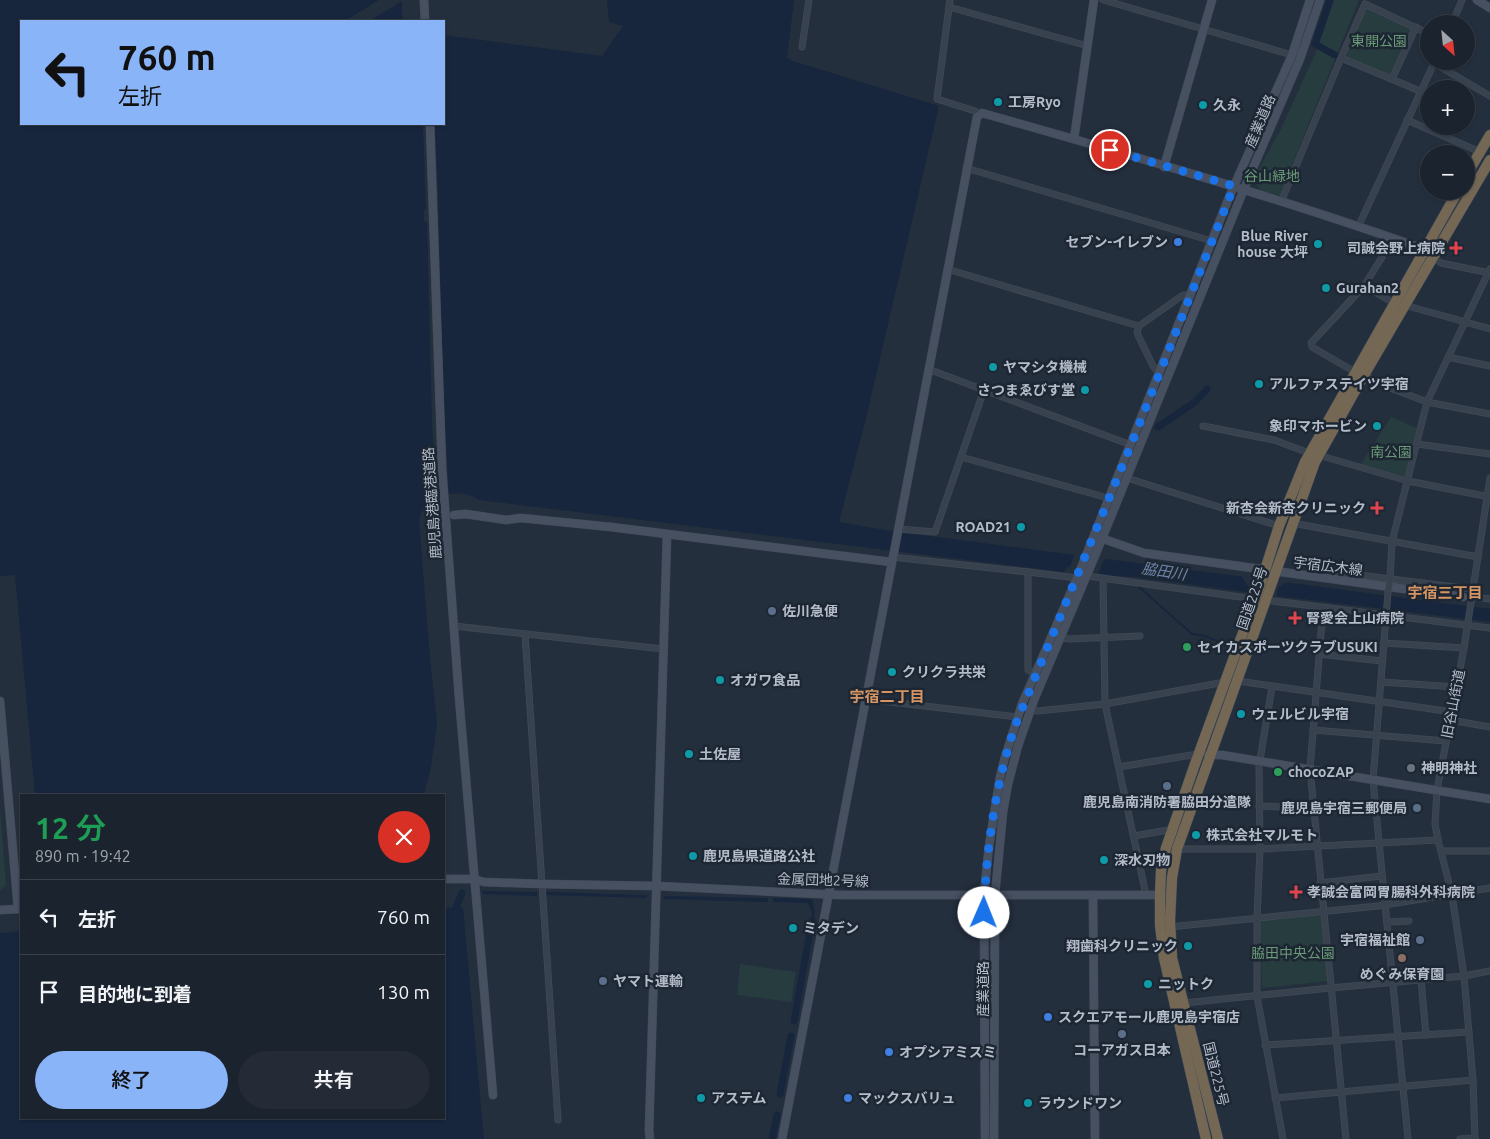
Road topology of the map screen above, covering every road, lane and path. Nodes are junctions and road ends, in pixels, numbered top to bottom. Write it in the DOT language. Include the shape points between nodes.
graph roads {
  1 [pos="424,0"];
  2 [pos="809,0"];
  3 [pos="950,0"];
  4 [pos="1094,0"];
  5 [pos="1103,0"];
  6 [pos="1212,0"];
  7 [pos="1310,0"];
  8 [pos="1320,0"];
  9 [pos="1462,0"];
  10 [pos="1477,0"];
  11 [pos="1366,2"];
  12 [pos="949,8"];
  13 [pos="1490,8"];
  14 [pos="1456,15"];
  15 [pos="425,20"];
  16 [pos="1416,27"];
  17 [pos="1203,29"];
  18 [pos="1420,29"];
  19 [pos="1088,46"];
  20 [pos="802,47"];
  21 [pos="1292,55"];
  22 [pos="1342,58"];
  23 [pos="1447,70"];
  24 [pos="1392,79"];
  25 [pos="1420,92"];
  26 [pos="1490,96"];
  27 [pos="979,114"];
  28 [pos="1407,120"];
  29 [pos="430,125"];
  30 [pos="1490,135"];
  31 [pos="1074,139"];
  32 [pos="1480,152"];
  33 [pos="1490,158"];
  34 [pos="1475,161"];
  35 [pos="1164,166"];
  36 [pos="966,168"];
  37 [pos="1234,186"];
  38 [pos="1244,189"];
  39 [pos="1453,200"];
  40 [pos="1281,202"];
  41 [pos="1359,226"];
  42 [pos="1394,238"];
  43 [pos="1212,241"];
  44 [pos="1424,251"];
  45 [pos="1433,257"];
  46 [pos="947,269"];
  47 [pos="1490,271"];
  48 [pos="1364,286"];
  49 [pos="1190,296"];
  50 [pos="1399,304"];
  51 [pos="1464,322"];
  52 [pos="1139,326"];
  53 [pos="1490,329"];
  54 [pos="1448,357"];
  55 [pos="1490,366"];
  56 [pos="928,369"];
  57 [pos="1159,374"];
  58 [pos="1360,374"];
  59 [pos="984,390"];
  60 [pos="1427,402"];
  61 [pos="1490,414"];
  62 [pos="1203,426"];
  63 [pos="1416,444"];
  64 [pos="1131,445"];
  65 [pos="1314,454"];
  66 [pos="1490,454"];
  67 [pos="961,457"];
  68 [pos="1127,478"];
  69 [pos="1490,478"];
  70 [pos="1408,481"];
  71 [pos="1488,496"];
  72 [pos="1108,498"];
  73 [pos="454,515"];
  74 [pos="1292,523"];
  75 [pos="1279,526"];
  76 [pos="897,530"];
  77 [pos="667,535"];
  78 [pos="1094,535"];
  79 [pos="1102,538"];
  80 [pos="1392,542"];
  81 [pos="892,557"];
  82 [pos="1478,557"];
  83 [pos="1028,572"];
  84 [pos="1081,575"];
  85 [pos="1269,575"];
  86 [pos="1312,576"];
  87 [pos="1103,578"];
  88 [pos="1390,579"];
  89 [pos="1472,590"];
  90 [pos="1467,597"];
  91 [pos="1261,598"];
  92 [pos="1490,599"];
  93 [pos="1323,608"];
  94 [pos="1386,612"];
  95 [pos="1468,622"];
  96 [pos="454,626"];
  97 [pos="1490,628"];
  98 [pos="525,634"];
  99 [pos="1140,636"];
  100 [pos="1061,638"];
  101 [pos="1103,638"];
  102 [pos="1384,642"];
  103 [pos="1464,648"];
  104 [pos="663,649"];
  105 [pos="1320,654"];
  106 [pos="1382,661"];
  107 [pos="1035,673"];
  108 [pos="1238,681"];
  109 [pos="1225,682"];
  110 [pos="1381,682"];
  111 [pos="1272,687"];
  112 [pos="1457,687"];
  113 [pos="1316,693"];
  114 [pos="865,698"];
  115 [pos="0,701"];
  116 [pos="1379,702"];
  117 [pos="1105,704"];
  118 [pos="1030,710"];
  119 [pos="1452,712"];
  120 [pos="1018,717"];
  121 [pos="1450,720"];
  122 [pos="1490,726"];
  123 [pos="1313,730"];
  124 [pos="1377,734"];
  125 [pos="1446,741"];
  126 [pos="1198,754"];
  127 [pos="1210,755"];
  128 [pos="1260,761"];
  129 [pos="1119,767"];
  130 [pos="1310,769"];
  131 [pos="1373,780"];
  132 [pos="1437,790"];
  133 [pos="1490,799"];
  134 [pos="1260,806"];
  135 [pos="1313,808"];
  136 [pos="1376,811"];
  137 [pos="1174,829"];
  138 [pos="1134,836"];
  139 [pos="1438,840"];
  140 [pos="1378,842"];
  141 [pos="1317,846"];
  142 [pos="1260,848"];
  143 [pos="1177,849"];
  144 [pos="1441,851"];
  145 [pos="1490,851"];
  146 [pos="1382,876"];
  147 [pos="445,879"];
  148 [pos="474,879"];
  149 [pos="1320,883"];
  150 [pos="541,884"];
  151 [pos="657,886"];
  152 [pos="1490,888"];
  153 [pos="828,894"];
  154 [pos="984,894"];
  155 [pos="1452,894"];
  156 [pos="995,895"];
  157 [pos="1094,895"];
  158 [pos="1146,895"];
  159 [pos="1160,895"];
  160 [pos="1171,895"];
  161 [pos="1385,905"];
  162 [pos="20,908"];
  163 [pos="0,910"];
  164 [pos="1323,912"];
  165 [pos="1257,918"];
  166 [pos="1409,921"];
  167 [pos="1387,922"];
  168 [pos="1169,927"];
  169 [pos="1490,971"];
  170 [pos="1464,976"];
  171 [pos="1421,980"];
  172 [pos="1393,982"];
  173 [pos="1330,988"];
  174 [pos="1257,996"];
  175 [pos="1184,1003"];
  176 [pos="1469,1032"];
  177 [pos="1426,1035"];
  178 [pos="1398,1037"];
  179 [pos="1337,1041"];
  180 [pos="1265,1045"];
  181 [pos="1473,1080"];
  182 [pos="1403,1086"];
  183 [pos="1342,1092"];
  184 [pos="493,1095"];
  185 [pos="1275,1098"];
  186 [pos="558,1120"];
  187 [pos="650,1139"];
  188 [pos="782,1139"];
  189 [pos="985,1139"];
  190 [pos="994,1139"];
  191 [pos="1095,1139"];
  192 [pos="1206,1139"];
  193 [pos="1218,1139"];
  194 [pos="1283,1139"];
  195 [pos="1346,1139"];
  196 [pos="1408,1139"];
  197 [pos="1460,1139"];
  198 [pos="1475,1139"];
  1 -- 15 [label="street"];
  2 -- 20 [label="street"];
  3 -- 12 [label="street"];
  4 -- 19 [label="street"];
  5 -- 17 [label="street"];
  6 -- 17 [label="street"];
  7 -- 21 [label="street, 産業道路"];
  8 -- 38 [label="street, 産業道路" via="1300,59"];
  9 -- 14 [label="street"];
  10 -- 13 [label="street"];
  11 -- 16 [label="street"];
  11 -- 22 [label="street"];
  12 -- 19 [label="street"];
  12 -- 27 [label="street" via="937,99"];
  16 -- 18 [label="street"];
  16 -- 24 [label="street"];
  17 -- 21 [label="street"];
  17 -- 35 [label="street"];
  19 -- 31 [label="street"];
  21 -- 37 [label="street, 産業道路"];
  22 -- 24 [label="street"];
  22 -- 40 [label="street"];
  23 -- 26 [label="street"];
  24 -- 25 [label="street"];
  25 -- 28 [label="street"];
  27 -- 31 [label="street"];
  27 -- 36 [label="street"];
  28 -- 32 [label="street"];
  28 -- 41 [label="street"];
  29 -- 96 [label="street, 鹿児島港臨港道路" via="439,419"];
  30 -- 32 [label="highway"];
  31 -- 35 [label="street"];
  32 -- 33 [label="street"];
  32 -- 34 [label="highway"];
  33 -- 45 [label="highway, 国道225号"];
  35 -- 37 [label="street"];
  36 -- 43 [label="street"];
  36 -- 46 [label="street"];
  37 -- 38 [label="street"];
  37 -- 43 [label="street, 産業道路"];
  38 -- 40 [label="street"];
  38 -- 68 [label="street, 産業道路"];
  39 -- 44 [label="highway, 国道225号"];
  40 -- 41 [label="street"];
  41 -- 42 [label="street"];
  42 -- 44 [label="street"];
  42 -- 48 [label="street"];
  43 -- 49 [label="street, 産業道路"];
  44 -- 45 [label="street"];
  44 -- 50 [label="highway, 国道225号"];
  45 -- 47 [label="street" via="1445,264"];
  45 -- 50 [label="highway, 国道225号"];
  46 -- 52 [label="street"];
  46 -- 56 [label="street"];
  47 -- 51 [label="street"];
  48 -- 50 [label="street"];
  48 -- 58 [label="street" via="1311,342 1312,347"];
  49 -- 52 [label="street" via="1183,295"];
  49 -- 57 [label="street, 産業道路"];
  50 -- 51 [label="street"];
  50 -- 58 [label="highway, 国道225号"];
  51 -- 53 [label="street"];
  51 -- 54 [label="street"];
  52 -- 57 [label="street" via="1137,333"];
  54 -- 55 [label="street"];
  54 -- 60 [label="street"];
  56 -- 59 [label="street"];
  56 -- 76 [label="street"];
  57 -- 64 [label="street, 産業道路"];
  58 -- 60 [label="street"];
  58 -- 65 [label="highway, 国道225号"];
  59 -- 64 [label="street"];
  59 -- 67 [label="street"];
  60 -- 61 [label="street"];
  60 -- 63 [label="street"];
  62 -- 65 [label="street" via="1274,440"];
  63 -- 66 [label="street"];
  63 -- 70 [label="street"];
  64 -- 72 [label="street, 産業道路"];
  65 -- 70 [label="street"];
  65 -- 74 [label="highway, 国道225号"];
  65 -- 75 [label="highway, 国道225号" via="1291,495"];
  67 -- 72 [label="street"];
  67 -- 76 [label="street" via="935,532"];
  68 -- 75 [label="street"];
  68 -- 79 [label="street, 産業道路"];
  69 -- 71 [label="street, 旧谷山街道"];
  70 -- 71 [label="street"];
  70 -- 80 [label="street"];
  71 -- 82 [label="street, 旧谷山街道"];
  72 -- 78 [label="street, 産業道路"];
  73 -- 77 [label="street" via="506,520 521,518"];
  74 -- 80 [label="street"];
  74 -- 85 [label="highway, 国道225号"];
  75 -- 85 [label="highway, 国道225号"];
  76 -- 81 [label="street"];
  77 -- 81 [label="street"];
  77 -- 104 [label="street"];
  78 -- 79 [label="street, 宇宿広木線"];
  78 -- 84 [label="street, 産業道路"];
  79 -- 84 [label="street, 産業道路"];
  79 -- 85 [label="street, 宇宿広木線" via="1144,553"];
  80 -- 82 [label="street"];
  80 -- 88 [label="street"];
  81 -- 83 [label="street"];
  81 -- 114 [label="street"];
  82 -- 89 [label="street, 旧谷山街道"];
  83 -- 84 [label="street"];
  83 -- 107 [label="street" via="1028,670"];
  84 -- 87 [label="street"];
  84 -- 100 [label="street, 産業道路"];
  84 -- 107 [label="street, 産業道路"];
  85 -- 86 [label="street, 宇宿広木線"];
  85 -- 91 [label="highway, 国道225号"];
  86 -- 88 [label="street" via="1318,572 1334,572"];
  86 -- 90 [label="street, 宇宿広木線"];
  87 -- 91 [label="street"];
  87 -- 101 [label="street"];
  88 -- 89 [label="street"];
  88 -- 94 [label="street, bridge"];
  89 -- 90 [label="street, 旧谷山街道"];
  90 -- 92 [label="street"];
  90 -- 95 [label="street, 旧谷山街道" via="1470,604"];
  91 -- 93 [label="street"];
  91 -- 108 [label="highway, 国道225号"];
  91 -- 109 [label="highway, 国道225号"];
  93 -- 94 [label="street"];
  93 -- 105 [label="street"];
  94 -- 95 [label="street"];
  94 -- 102 [label="street"];
  95 -- 97 [label="street"];
  95 -- 103 [label="street, 旧谷山街道"];
  96 -- 98 [label="street"];
  96 -- 148 [label="street, 鹿児島港臨港道路"];
  98 -- 104 [label="street"];
  98 -- 150 [label="street"];
  99 -- 101 [label="street"];
  100 -- 101 [label="street"];
  100 -- 118 [label="street, 産業道路"];
  101 -- 117 [label="street"];
  102 -- 103 [label="street"];
  102 -- 106 [label="street"];
  103 -- 112 [label="street, 旧谷山街道"];
  104 -- 151 [label="street"];
  105 -- 106 [label="street"];
  105 -- 113 [label="street"];
  106 -- 110 [label="street"];
  107 -- 120 [label="street, 産業道路"];
  108 -- 111 [label="street"];
  108 -- 127 [label="highway, 国道225号"];
  109 -- 117 [label="street"];
  109 -- 126 [label="highway, 国道225号"];
  110 -- 112 [label="street"];
  110 -- 116 [label="street"];
  111 -- 113 [label="street"];
  111 -- 128 [label="street"];
  112 -- 119 [label="street, 旧谷山街道"];
  113 -- 116 [label="street"];
  113 -- 123 [label="street"];
  114 -- 120 [label="street"];
  114 -- 153 [label="street"];
  115 -- 162 [label="street"];
  116 -- 119 [label="street"];
  116 -- 124 [label="street"];
  117 -- 118 [label="street"];
  117 -- 129 [label="street"];
  118 -- 156 [label="street, 産業道路" via="1008,784"];
  119 -- 121 [label="street, 旧谷山街道"];
  120 -- 154 [label="street, 産業道路" via="1000,777"];
  121 -- 122 [label="street"];
  121 -- 125 [label="street, 旧谷山街道"];
  123 -- 124 [label="street"];
  123 -- 130 [label="street"];
  124 -- 125 [label="street"];
  124 -- 131 [label="street"];
  125 -- 132 [label="street, 旧谷山街道"];
  126 -- 127 [label="street"];
  126 -- 129 [label="street"];
  126 -- 137 [label="highway, 国道225号"];
  127 -- 128 [label="street"];
  127 -- 143 [label="highway, 国道225号"];
  128 -- 130 [label="street"];
  128 -- 134 [label="street"];
  129 -- 138 [label="street"];
  130 -- 131 [label="street"];
  130 -- 135 [label="street"];
  131 -- 132 [label="street"];
  131 -- 136 [label="street"];
  132 -- 133 [label="street"];
  132 -- 139 [label="street, 旧谷山街道" via="1435,824"];
  134 -- 135 [label="street"];
  134 -- 142 [label="street"];
  135 -- 136 [label="street"];
  135 -- 141 [label="street"];
  136 -- 140 [label="street"];
  137 -- 138 [label="street"];
  137 -- 159 [label="highway, 国道225号" via="1161,871"];
  138 -- 158 [label="street"];
  139 -- 140 [label="street"];
  139 -- 144 [label="street, 旧谷山街道"];
  140 -- 141 [label="street"];
  140 -- 146 [label="street"];
  141 -- 142 [label="street"];
  141 -- 149 [label="street"];
  142 -- 143 [label="street"];
  142 -- 165 [label="street"];
  143 -- 160 [label="highway, 国道225号"];
  144 -- 145 [label="street"];
  144 -- 155 [label="street, 旧谷山街道"];
  146 -- 149 [label="street"];
  146 -- 161 [label="street"];
  147 -- 148 [label="street, 金属団地2号線"];
  148 -- 150 [label="street, 金属団地2号線"];
  148 -- 184 [label="street, 鹿児島港臨港道路"];
  149 -- 164 [label="street"];
  150 -- 151 [label="street, 金属団地2号線"];
  150 -- 186 [label="street"];
  151 -- 153 [label="street, 金属団地2号線"];
  151 -- 187 [label="street"];
  152 -- 155 [label="street"];
  153 -- 154 [label="street, 金属団地2号線"];
  153 -- 188 [label="street"];
  154 -- 156 [label="street, 金属団地2号線"];
  154 -- 189 [label="street, 産業道路"];
  155 -- 161 [label="street"];
  155 -- 170 [label="street, 旧谷山街道"];
  156 -- 157 [label="street, 金属団地2号線"];
  156 -- 190 [label="street, 産業道路"];
  157 -- 158 [label="street, 金属団地2号線"];
  157 -- 191 [label="street"];
  158 -- 159 [label="street, 金属団地2号線"];
  159 -- 160 [label="street, 金属団地2号線"];
  159 -- 192 [label="highway, 国道225号" via="1164,958"];
  160 -- 168 [label="highway, 国道225号"];
  161 -- 164 [label="street"];
  161 -- 167 [label="street"];
  162 -- 163 [label="street"];
  164 -- 165 [label="street"];
  164 -- 173 [label="street"];
  165 -- 168 [label="street"];
  165 -- 174 [label="street"];
  166 -- 167 [label="street"];
  167 -- 172 [label="street"];
  168 -- 175 [label="highway, 国道225号" via="1172,958"];
  169 -- 170 [label="street"];
  170 -- 171 [label="street"];
  170 -- 176 [label="street, 旧谷山街道"];
  171 -- 172 [label="street"];
  171 -- 177 [label="street"];
  172 -- 173 [label="street"];
  172 -- 178 [label="street"];
  173 -- 174 [label="street"];
  173 -- 179 [label="street"];
  174 -- 175 [label="street"];
  174 -- 180 [label="street"];
  175 -- 193 [label="highway, 国道225号"];
  176 -- 177 [label="street"];
  176 -- 181 [label="street, 旧谷山街道"];
  177 -- 178 [label="street"];
  178 -- 179 [label="street"];
  178 -- 182 [label="street"];
  179 -- 180 [label="street"];
  179 -- 183 [label="street"];
  180 -- 185 [label="street"];
  181 -- 182 [label="street"];
  181 -- 198 [label="street, 旧谷山街道"];
  182 -- 183 [label="street"];
  182 -- 196 [label="street"];
  183 -- 185 [label="street"];
  183 -- 195 [label="street"];
  185 -- 194 [label="street"];
  197 -- 198 [label="street"];
}
